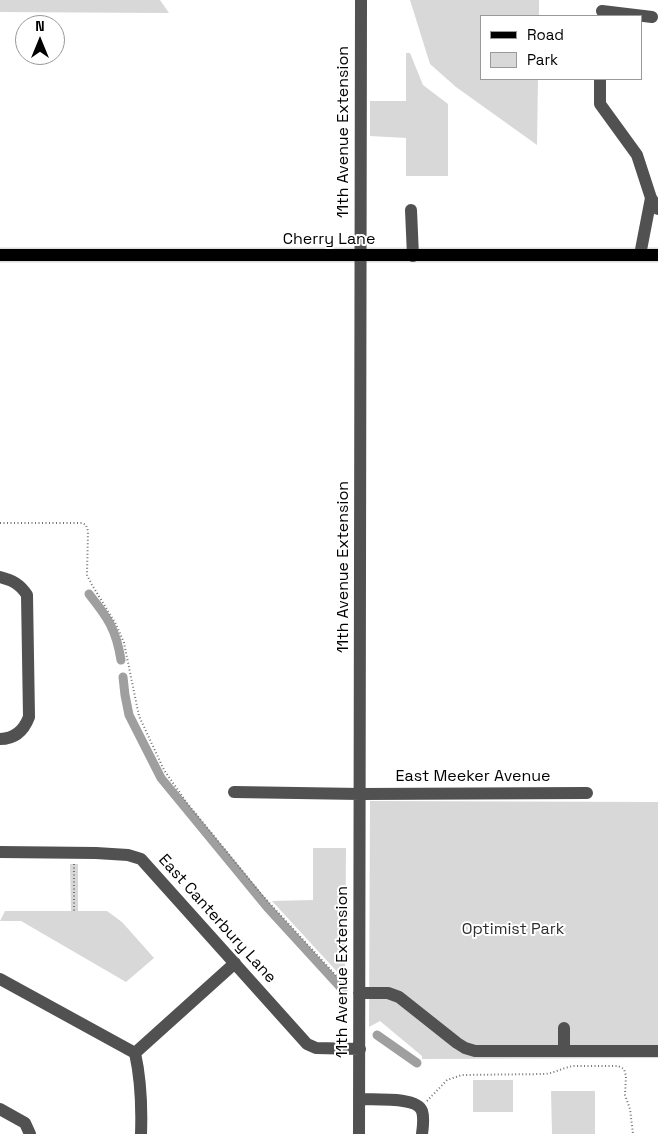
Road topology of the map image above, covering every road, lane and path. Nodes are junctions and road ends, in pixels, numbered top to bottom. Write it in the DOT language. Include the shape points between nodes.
graph roads {
  1 [pos="360,0"];
  2 [pos="602,9"];
  3 [pos="640,15"];
  4 [pos="643,16"];
  5 [pos="652,17"];
  6 [pos="600,80"];
  7 [pos="651,198"];
  8 [pos="658,209"];
  9 [pos="411,210"];
  10 [pos="0,255"];
  11 [pos="640,255"];
  12 [pos="658,255"];
  13 [pos="361,256"];
  14 [pos="413,256"];
  15 [pos="0,523"];
  16 [pos="0,576"];
  17 [pos="0,739"];
  18 [pos="234,792"];
  19 [pos="587,793"];
  20 [pos="360,794"];
  21 [pos="0,852"];
  22 [pos="74,854"];
  23 [pos="74,911"];
  24 [pos="235,963"];
  25 [pos="0,979"];
  26 [pos="359,987"];
  27 [pos="564,1028"];
  28 [pos="360,1049"];
  29 [pos="564,1050"];
  30 [pos="658,1051"];
  31 [pos="134,1053"];
  32 [pos="359,1100"];
  33 [pos="421,1108"];
  34 [pos="0,1109"];
  35 [pos="30,1134"];
  36 [pos="142,1134"];
  37 [pos="359,1134"];
  38 [pos="422,1134"];
  39 [pos="632,1134"];
  1 -- 13 [label="street, 11th Avenue Extension"];
  2 -- 3 [label="street"];
  4 -- 5 [label="street"];
  6 -- 7 [label="street" via="600,104 637,154"];
  7 -- 8 [label="street"];
  7 -- 11 [label="street"];
  9 -- 14 [label="street"];
  10 -- 13 [label="main road, Cherry Lane"];
  11 -- 12 [label="main road, Cherry Lane"];
  11 -- 14 [label="main road, Cherry Lane"];
  13 -- 14 [label="main road, Cherry Lane"];
  13 -- 20 [label="street, 11th Avenue Extension"];
  15 -- 26 [label="path" via="86,525 87,576 124,643 139,716 164,770 262,895 342,982"];
  16 -- 17 [label="street" via="22,587 27,595 29,716 16,735"];
  18 -- 20 [label="street, East Meeker Avenue"];
  19 -- 20 [label="street, East Meeker Avenue"];
  20 -- 26 [label="street, 11th Avenue Extension"];
  21 -- 22 [label="street, East Canterbury Lane"];
  22 -- 23 [label="path"];
  22 -- 24 [label="street, East Canterbury Lane" via="128,855 141,859"];
  24 -- 28 [label="street, East Canterbury Lane" via="307,1044 316,1048"];
  24 -- 31 [label="street"];
  25 -- 31 [label="street"];
  26 -- 28 [label="street, 11th Avenue Extension"];
  26 -- 29 [label="street" via="399,997 465,1048"];
  27 -- 29 [label="street"];
  28 -- 32 [label="street, 11th Avenue Extension"];
  29 -- 30 [label="street"];
  31 -- 36 [label="street" via="142,1098"];
  32 -- 33 [label="street" via="410,1101"];
  32 -- 37 [label="street, 11th Avenue Extension"];
  33 -- 38 [label="street"];
  33 -- 39 [label="path" via="447,1080 462,1075 545,1074 568,1066 618,1066 624,1069 626,1076 625,1095"];
  34 -- 35 [label="street" via="25,1123"];
}
